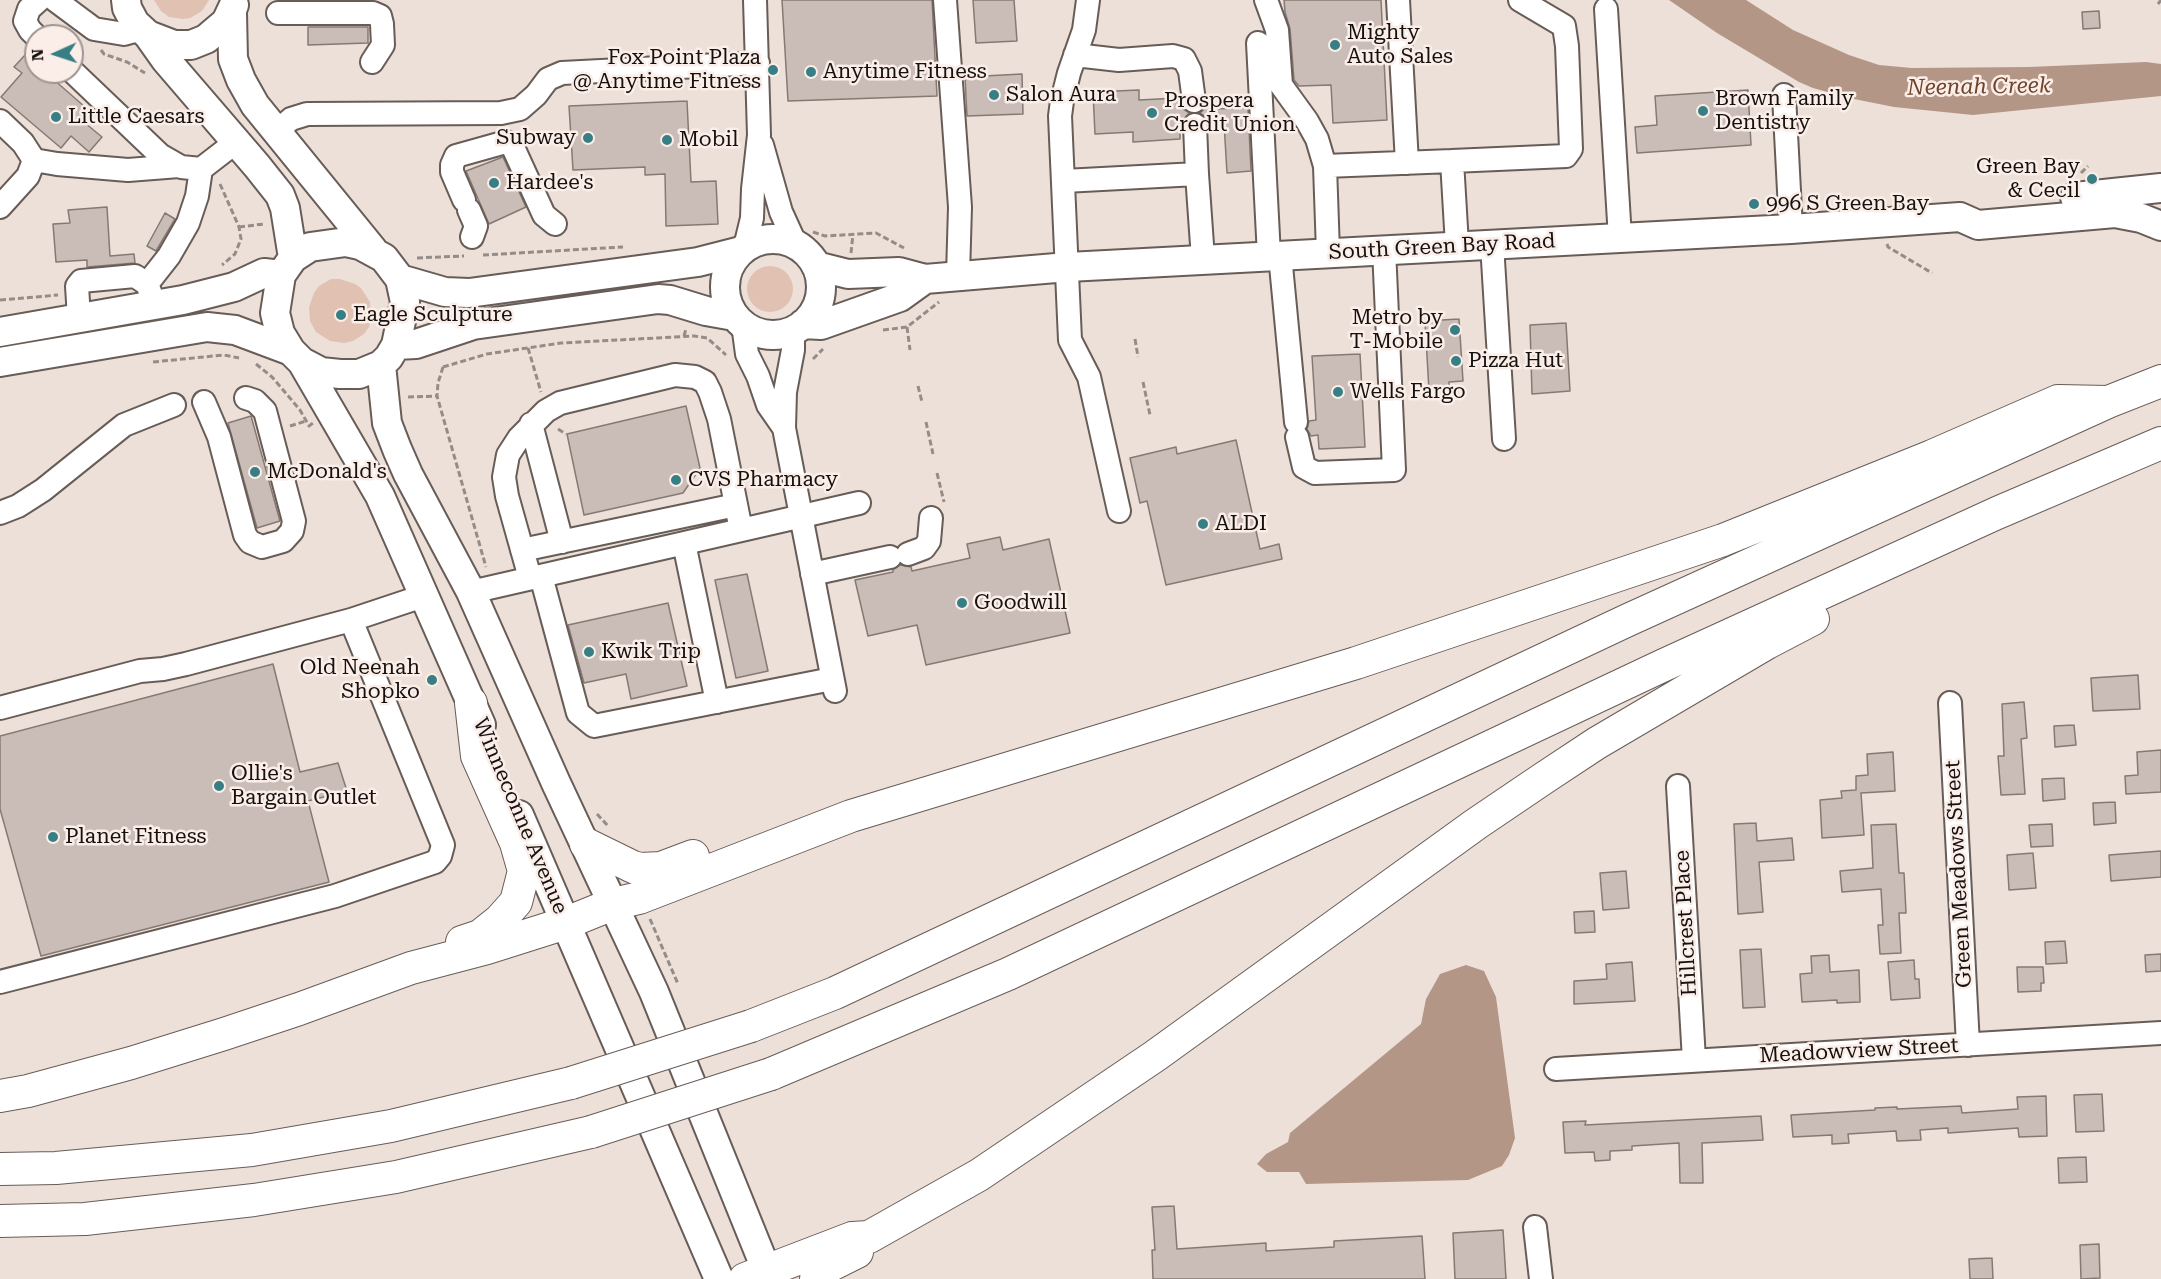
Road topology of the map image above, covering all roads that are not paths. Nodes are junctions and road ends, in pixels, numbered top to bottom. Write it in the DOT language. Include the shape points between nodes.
graph roads {
  1 [pos="39,0"];
  2 [pos="55,0"];
  3 [pos="126,0"];
  4 [pos="755,0"];
  5 [pos="945,0"];
  6 [pos="1088,0"];
  7 [pos="1266,0"];
  8 [pos="1398,0"];
  9 [pos="1520,0"];
  10 [pos="234,7"];
  11 [pos="1606,9"];
  12 [pos="278,13"];
  13 [pos="27,24"];
  14 [pos="145,32"];
  15 [pos="1258,43"];
  16 [pos="1075,55"];
  17 [pos="372,62"];
  18 [pos="758,63"];
  19 [pos="84,82"];
  20 [pos="1784,95"];
  21 [pos="1194,101"];
  22 [pos="0,121"];
  23 [pos="1195,125"];
  24 [pos="277,131"];
  25 [pos="759,135"];
  26 [pos="236,142"];
  27 [pos="34,160"];
  28 [pos="1452,161"];
  29 [pos="1407,163"];
  30 [pos="197,166"];
  31 [pos="1325,166"];
  32 [pos="1197,174"];
  33 [pos="1064,181"];
  34 [pos="2155,181"];
  35 [pos="0,207"];
  36 [pos="1969,221"];
  37 [pos="555,224"];
  38 [pos="2161,226"];
  39 [pos="1791,229"];
  40 [pos="472,237"];
  41 [pos="1620,238"];
  42 [pos="1492,244"];
  43 [pos="796,245"];
  44 [pos="1457,245"];
  45 [pos="2161,247"];
  46 [pos="743,249"];
  47 [pos="1384,249"];
  48 [pos="373,250"];
  49 [pos="1328,252"];
  50 [pos="1274,255"];
  51 [pos="1203,259"];
  52 [pos="287,266"];
  53 [pos="816,266"];
  54 [pos="1068,267"];
  55 [pos="958,275"];
  56 [pos="400,279"];
  57 [pos="925,279"];
  58 [pos="151,295"];
  59 [pos="738,320"];
  60 [pos="798,327"];
  61 [pos="0,332"];
  62 [pos="388,355"];
  63 [pos="296,356"];
  64 [pos="0,362"];
  65 [pos="2159,382"];
  66 [pos="246,398"];
  67 [pos="204,402"];
  68 [pos="2108,402"];
  69 [pos="174,405"];
  70 [pos="531,424"];
  71 [pos="783,428"];
  72 [pos="1504,439"];
  73 [pos="2160,444"];
  74 [pos="859,503"];
  75 [pos="736,505"];
  76 [pos="938,511"];
  77 [pos="1119,511"];
  78 [pos="0,513"];
  79 [pos="800,516"];
  80 [pos="741,530"];
  81 [pos="562,542"];
  82 [pos="684,543"];
  83 [pos="1924,547"];
  84 [pos="522,550"];
  85 [pos="812,574"];
  86 [pos="536,577"];
  87 [pos="479,580"];
  88 [pos="423,596"];
  89 [pos="351,620"];
  90 [pos="717,702"];
  91 [pos="1950,702"];
  92 [pos="471,703"];
  93 [pos="0,708"];
  94 [pos="1678,786"];
  95 [pos="851,816"];
  96 [pos="585,844"];
  97 [pos="614,904"];
  98 [pos="566,922"];
  99 [pos="411,968"];
  100 [pos="0,982"];
  101 [pos="2161,1033"];
  102 [pos="1968,1045"];
  103 [pos="1694,1060"];
  104 [pos="1556,1069"];
  105 [pos="0,1096"];
  106 [pos="0,1169"];
  107 [pos="0,1221"];
  108 [pos="1535,1227"];
  109 [pos="869,1237"];
  110 [pos="760,1276"];
  111 [pos="719,1279"];
  112 [pos="816,1279"];
  113 [pos="1541,1279"];
  1 -- 13 [label="street" via="29,9"];
  2 -- 14 [label="street" via="99,30"];
  3 -- 14 [label="main road" via="135,23"];
  4 -- 18 [label="street"];
  5 -- 55 [label="street" via="960,207"];
  6 -- 16 [label="street" via="1084,30"];
  7 -- 31 [label="street" via="1276,30 1281,85 1317,139"];
  8 -- 29 [label="street"];
  9 -- 28 [label="street" via="1564,26 1571,149 1566,156"];
  10 -- 14 [label="main road" via="220,30 190,45 174,45"];
  10 -- 24 [label="main road" via="232,54 237,69 255,105"];
  11 -- 41 [label="street"];
  12 -- 17 [label="street" via="380,16 383,45"];
  14 -- 26 [label="main road"];
  15 -- 50 [label="street"];
  16 -- 21 [label="street" via="1119,60 1173,56 1184,59 1190,71"];
  16 -- 33 [label="street" via="1061,109"];
  18 -- 24 [label="street" via="562,73 548,79 520,109 501,113 307,114 291,119"];
  18 -- 25 [label="street"];
  19 -- 30 [label="street" via="160,155"];
  20 -- 39 [label="street"];
  22 -- 27 [label="street"];
  23 -- 32 [label="street"];
  24 -- 48 [label="main road"];
  25 -- 43 [label="street" via="781,212"];
  25 -- 46 [label="street" via="752,218"];
  26 -- 30 [label="street"];
  26 -- 52 [label="main road" via="280,195 285,208"];
  27 -- 30 [label="street" via="128,170"];
  27 -- 35 [label="street" via="28,176"];
  28 -- 29 [label="street"];
  28 -- 44 [label="street"];
  29 -- 31 [label="street"];
  30 -- 58 [label="street" via="197,196 188,223"];
  31 -- 49 [label="street"];
  32 -- 33 [label="street"];
  32 -- 51 [label="street"];
  33 -- 54 [label="street"];
  34 -- 36 [label="main road, South Green Bay Road" via="1976,207"];
  36 -- 38 [label="main road, South Green Bay Road" via="2115,213"];
  36 -- 39 [label="main road, South Green Bay Road"];
  36 -- 45 [label="main road" via="2015,232 2118,230 2140,234"];
  37 -- 40 [label="street" via="544,215 512,146 506,142 456,156 452,165 476,226"];
  39 -- 41 [label="main road, South Green Bay Road"];
  41 -- 42 [label="main road, South Green Bay Road"];
  42 -- 44 [label="main road, South Green Bay Road"];
  42 -- 72 [label="street"];
  43 -- 46 [label="main road" via="767,239"];
  43 -- 53 [label="main road"];
  44 -- 47 [label="main road, South Green Bay Road"];
  46 -- 56 [label="main road" via="698,262 469,293 445,292"];
  46 -- 59 [label="main road" via="731,262 726,276 728,306"];
  47 -- 49 [label="main road, South Green Bay Road"];
  47 -- 50 [label="street" via="1394,470 1315,472 1304,467"];
  48 -- 52 [label="main road" via="360,244 331,243 310,247"];
  48 -- 56 [label="main road"];
  49 -- 50 [label="main road, South Green Bay Road"];
  50 -- 51 [label="main road, South Green Bay Road"];
  51 -- 54 [label="main road, South Green Bay Road"];
  52 -- 58 [label="main road" via="216,292"];
  52 -- 63 [label="main road" via="275,313 280,333"];
  53 -- 57 [label="main road, South Green Bay Road" via="848,274 899,272"];
  53 -- 60 [label="main road" via="820,292 812,315"];
  54 -- 55 [label="main road, South Green Bay Road"];
  54 -- 77 [label="street" via="1070,340 1089,377"];
  55 -- 57 [label="main road, South Green Bay Road"];
  56 -- 62 [label="main road" via="405,302"];
  57 -- 60 [label="main road, South Green Bay Road" via="900,297 821,325"];
  58 -- 61 [label="main road" via="79,306"];
  59 -- 60 [label="main road" via="756,332 771,334"];
  59 -- 62 [label="main road" via="658,299 474,325"];
  59 -- 71 [label="street" via="768,405"];
  60 -- 71 [label="street" via="785,392"];
  62 -- 63 [label="main road" via="359,374 321,372"];
  62 -- 87 [label="main road" via="384,397 387,423 408,474"];
  63 -- 64 [label="main road" via="235,330 207,327"];
  63 -- 88 [label="main road, Winneconne Avenue" via="380,496"];
  65 -- 68 [label="highway"];
  66 -- 67 [label="street" via="265,411 295,525 288,537 269,546 255,546 245,535 219,437"];
  68 -- 95 [label="highway" via="2058,401 1723,540 1356,663"];
  68 -- 106 [label="highway, bridge" via="1617,625 835,993 751,1026 571,1083 391,1126 252,1150 56,1168"];
  69 -- 78 [label="street" via="123,424 44,490"];
  70 -- 75 [label="street" via="560,404 675,375 695,377 705,382 719,419"];
  70 -- 81 [label="street"];
  70 -- 84 [label="street" via="508,455 504,477"];
  71 -- 79 [label="street"];
  73 -- 83 [label="highway"];
  74 -- 79 [label="street"];
  75 -- 80 [label="street"];
  75 -- 81 [label="street"];
  76 -- 85 [label="street" via="924,548"];
  79 -- 80 [label="street"];
  79 -- 85 [label="street"];
  80 -- 82 [label="street"];
  81 -- 84 [label="street"];
  82 -- 86 [label="street"];
  82 -- 90 [label="street"];
  83 -- 107 [label="highway, bridge" via="1653,670 1008,974 771,1074 591,1132 396,1177 254,1200 85,1219"];
  83 -- 109 [label="highway" via="1907,573 1767,643 1571,760 1020,1149"];
  84 -- 86 [label="street"];
  85 -- 90 [label="street" via="834,685"];
  86 -- 87 [label="street"];
  86 -- 90 [label="street" via="578,713 594,726"];
  87 -- 96 [label="main road" via="556,783"];
  88 -- 89 [label="street"];
  88 -- 92 [label="main road, Winneconne Avenue"];
  89 -- 93 [label="street"];
  89 -- 100 [label="street" via="443,845 435,862 334,896"];
  91 -- 102 [label="street, Green Meadows Street"];
  92 -- 98 [label="main road, Winneconne Avenue"];
  92 -- 99 [label="highway" via="477,756 524,871 516,902 500,920 480,936 439,950"];
  94 -- 103 [label="street, Hillcrest Place"];
  95 -- 96 [label="highway" via="808,813 661,868 633,867"];
  95 -- 97 [label="highway" via="639,898"];
  96 -- 97 [label="main road"];
  97 -- 98 [label="highway"];
  97 -- 110 [label="main road" via="654,992"];
  98 -- 99 [label="highway"];
  98 -- 111 [label="main road, Winneconne Avenue"];
  99 -- 105 [label="highway" via="224,1034"];
  101 -- 102 [label="street, Meadowview Street"];
  102 -- 103 [label="street, Meadowview Street"];
  103 -- 104 [label="street, Meadowview Street"];
  108 -- 113 [label="street"];
  109 -- 110 [label="highway" via="852,1238"];
  109 -- 112 [label="highway" via="860,1250 827,1267"];
}
